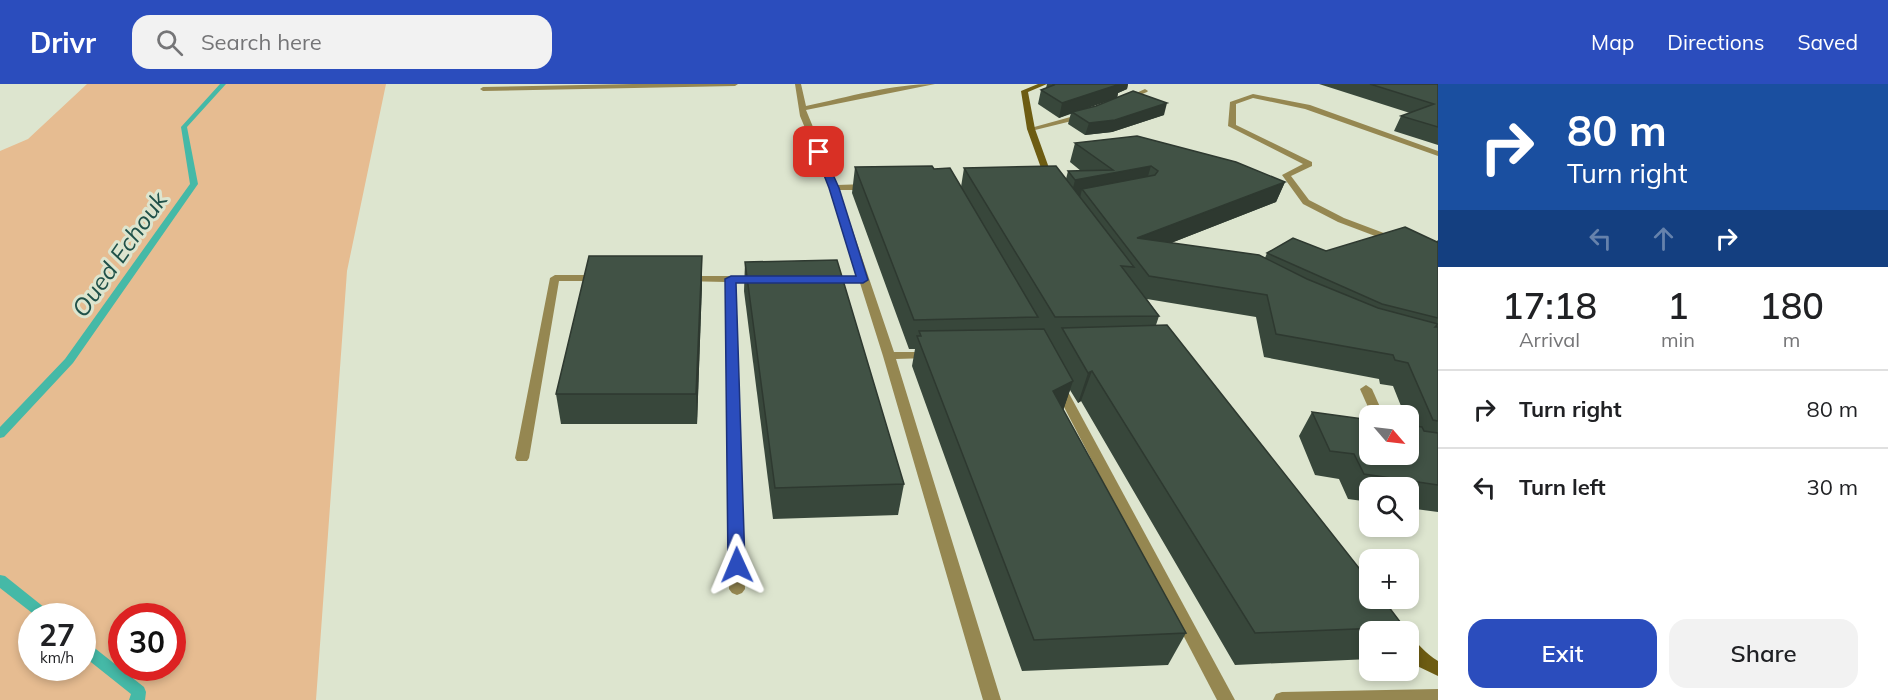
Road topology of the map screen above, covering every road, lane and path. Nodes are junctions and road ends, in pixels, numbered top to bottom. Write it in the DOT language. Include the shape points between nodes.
graph roads {
  1 [pos="735,84"];
  2 [pos="798,84"];
  3 [pos="932,84"];
  4 [pos="1044,84"];
  5 [pos="483,89"];
  6 [pos="1145,91"];
  7 [pos="1117,103"];
  8 [pos="802,109"];
  9 [pos="1098,110"];
  10 [pos="1030,129"];
  11 [pos="1438,154"];
  12 [pos="880,187"];
  13 [pos="1049,187"];
  14 [pos="834,188"];
  15 [pos="1404,242"];
  16 [pos="614,278"];
  17 [pos="672,279"];
  18 [pos="731,279"];
  19 [pos="775,279"];
  20 [pos="819,280"];
  21 [pos="863,280"];
  22 [pos="936,354"];
  23 [pos="889,356"];
  24 [pos="1052,373"];
  25 [pos="1366,389"];
  26 [pos="1373,405"];
  27 [pos="522,458"];
  28 [pos="737,588"];
  29 [pos="1419,658"];
  30 [pos="1438,669"];
  31 [pos="1438,697"];
  32 [pos="992,700"];
  33 [pos="1226,700"];
  34 [pos="1282,700"];
  1 -- 5 [label="street"];
  2 -- 8 [label="street"];
  3 -- 8 [label="street"];
  4 -- 10 [label="street" via="1024,91"];
  6 -- 7 [label="street"];
  8 -- 14 [label="street"];
  9 -- 10 [label="street"];
  10 -- 13 [label="street"];
  11 -- 15 [label="street" via="1306,107 1253,96 1232,103 1232,126 1309,165 1286,175 1306,202 1341,220"];
  12 -- 14 [label="street"];
  14 -- 21 [label="street"];
  16 -- 27 [label="street" via="555,278"];
  17 -- 18 [label="street"];
  18 -- 19 [label="street"];
  18 -- 28 [label="street"];
  20 -- 21 [label="street"];
  21 -- 23 [label="street"];
  22 -- 23 [label="street"];
  23 -- 32 [label="street"];
  24 -- 33 [label="street"];
  25 -- 26 [label="street"];
  29 -- 30 [label="street"];
  31 -- 34 [label="street"];
}
